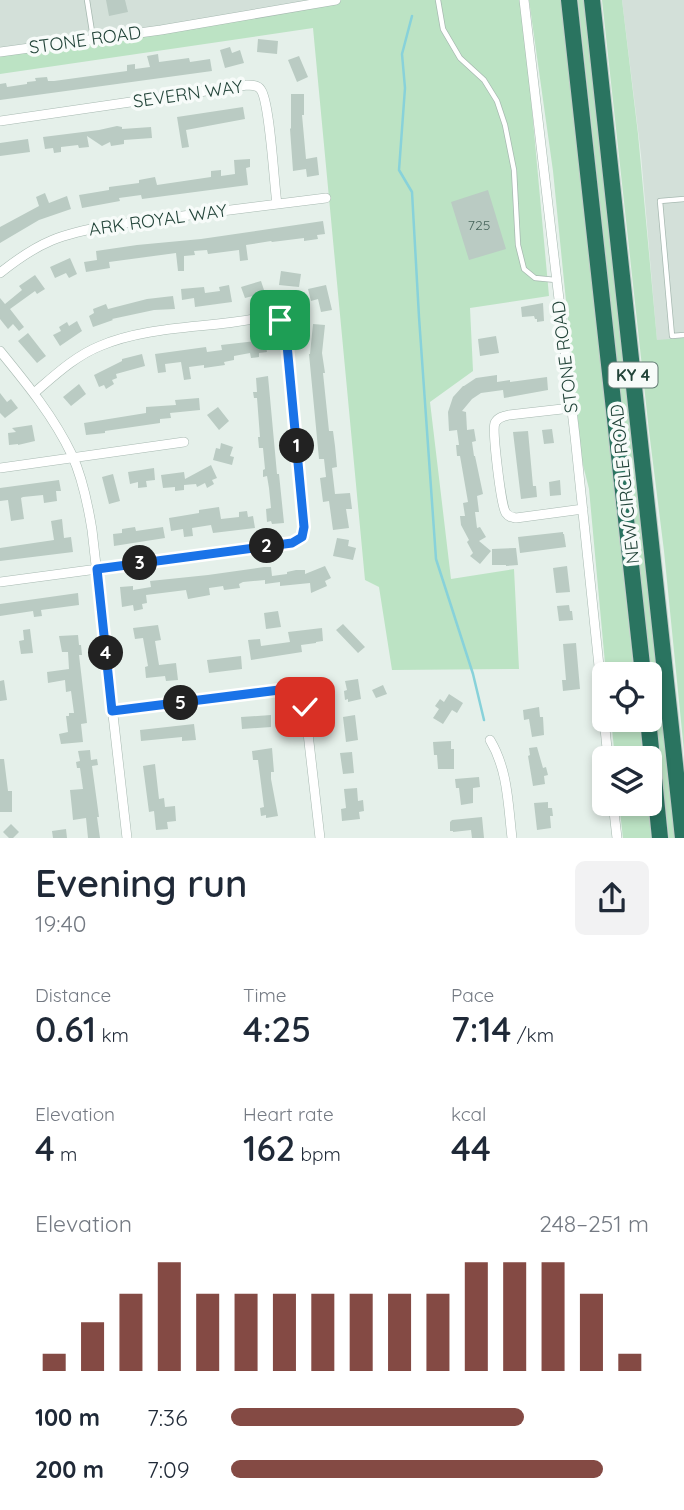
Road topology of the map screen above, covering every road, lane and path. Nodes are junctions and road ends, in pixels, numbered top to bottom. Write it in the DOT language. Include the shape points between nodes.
graph roads {
  1 [pos="87,0"];
  2 [pos="335,0"];
  3 [pos="438,0"];
  4 [pos="524,0"];
  5 [pos="569,0"];
  6 [pos="592,0"];
  7 [pos="93,39"];
  8 [pos="0,51"];
  9 [pos="0,121"];
  10 [pos="327,198"];
  11 [pos="684,199"];
  12 [pos="276,204"];
  13 [pos="0,273"];
  14 [pos="556,280"];
  15 [pos="684,335"];
  16 [pos="0,351"];
  17 [pos="34,393"];
  18 [pos="571,408"];
  19 [pos="184,442"];
  20 [pos="73,456"];
  21 [pos="0,468"];
  22 [pos="583,509"];
  23 [pos="97,569"];
  24 [pos="0,582"];
  25 [pos="599,662"];
  26 [pos="642,662"];
  27 [pos="112,711"];
  28 [pos="649,732"];
  29 [pos="490,740"];
  30 [pos="614,816"];
  31 [pos="127,838"];
  32 [pos="320,838"];
  33 [pos="512,838"];
  34 [pos="617,838"];
  35 [pos="660,838"];
  36 [pos="683,838"];
  1 -- 7 [label="lane"];
  2 -- 7 [label="street, STONE ROAD"];
  3 -- 14 [label="lane" via="443,29 460,58 484,80 505,125 524,269 535,278"];
  4 -- 14 [label="street, STONE ROAD"];
  5 -- 26 [label="highway, NEW CIRCLE ROAD / KY 4"];
  6 -- 36 [label="highway, NEW CIRCLE ROAD / KY 4"];
  7 -- 8 [label="street, STONE ROAD"];
  9 -- 12 [label="street, SEVERN WAY" via="254,85 267,107"];
  10 -- 12 [label="street, ARK ROYAL WAY"];
  11 -- 15 [label="lane" via="660,201 672,336"];
  12 -- 13 [label="street, ARK ROYAL WAY" via="82,231 42,243"];
  14 -- 18 [label="street, STONE ROAD"];
  16 -- 17 [label="street"];
  17 -- 20 [label="street"];
  17 -- 23 [label="street" via="88,352 128,337 269,316 284,325 302,537 292,543"];
  18 -- 22 [label="street, STONE ROAD"];
  18 -- 22 [label="street" via="500,417 494,433 508,515 516,518"];
  19 -- 20 [label="street"];
  20 -- 21 [label="street"];
  20 -- 23 [label="street" via="88,503"];
  22 -- 25 [label="street, STONE ROAD"];
  23 -- 24 [label="street"];
  23 -- 27 [label="street"];
  27 -- 31 [label="street"];
  27 -- 32 [label="street" via="297,690 305,707"];
  28 -- 35 [label="highway"];
  29 -- 33 [label="street" via="503,769"];
  30 -- 34 [label="street"];
}
